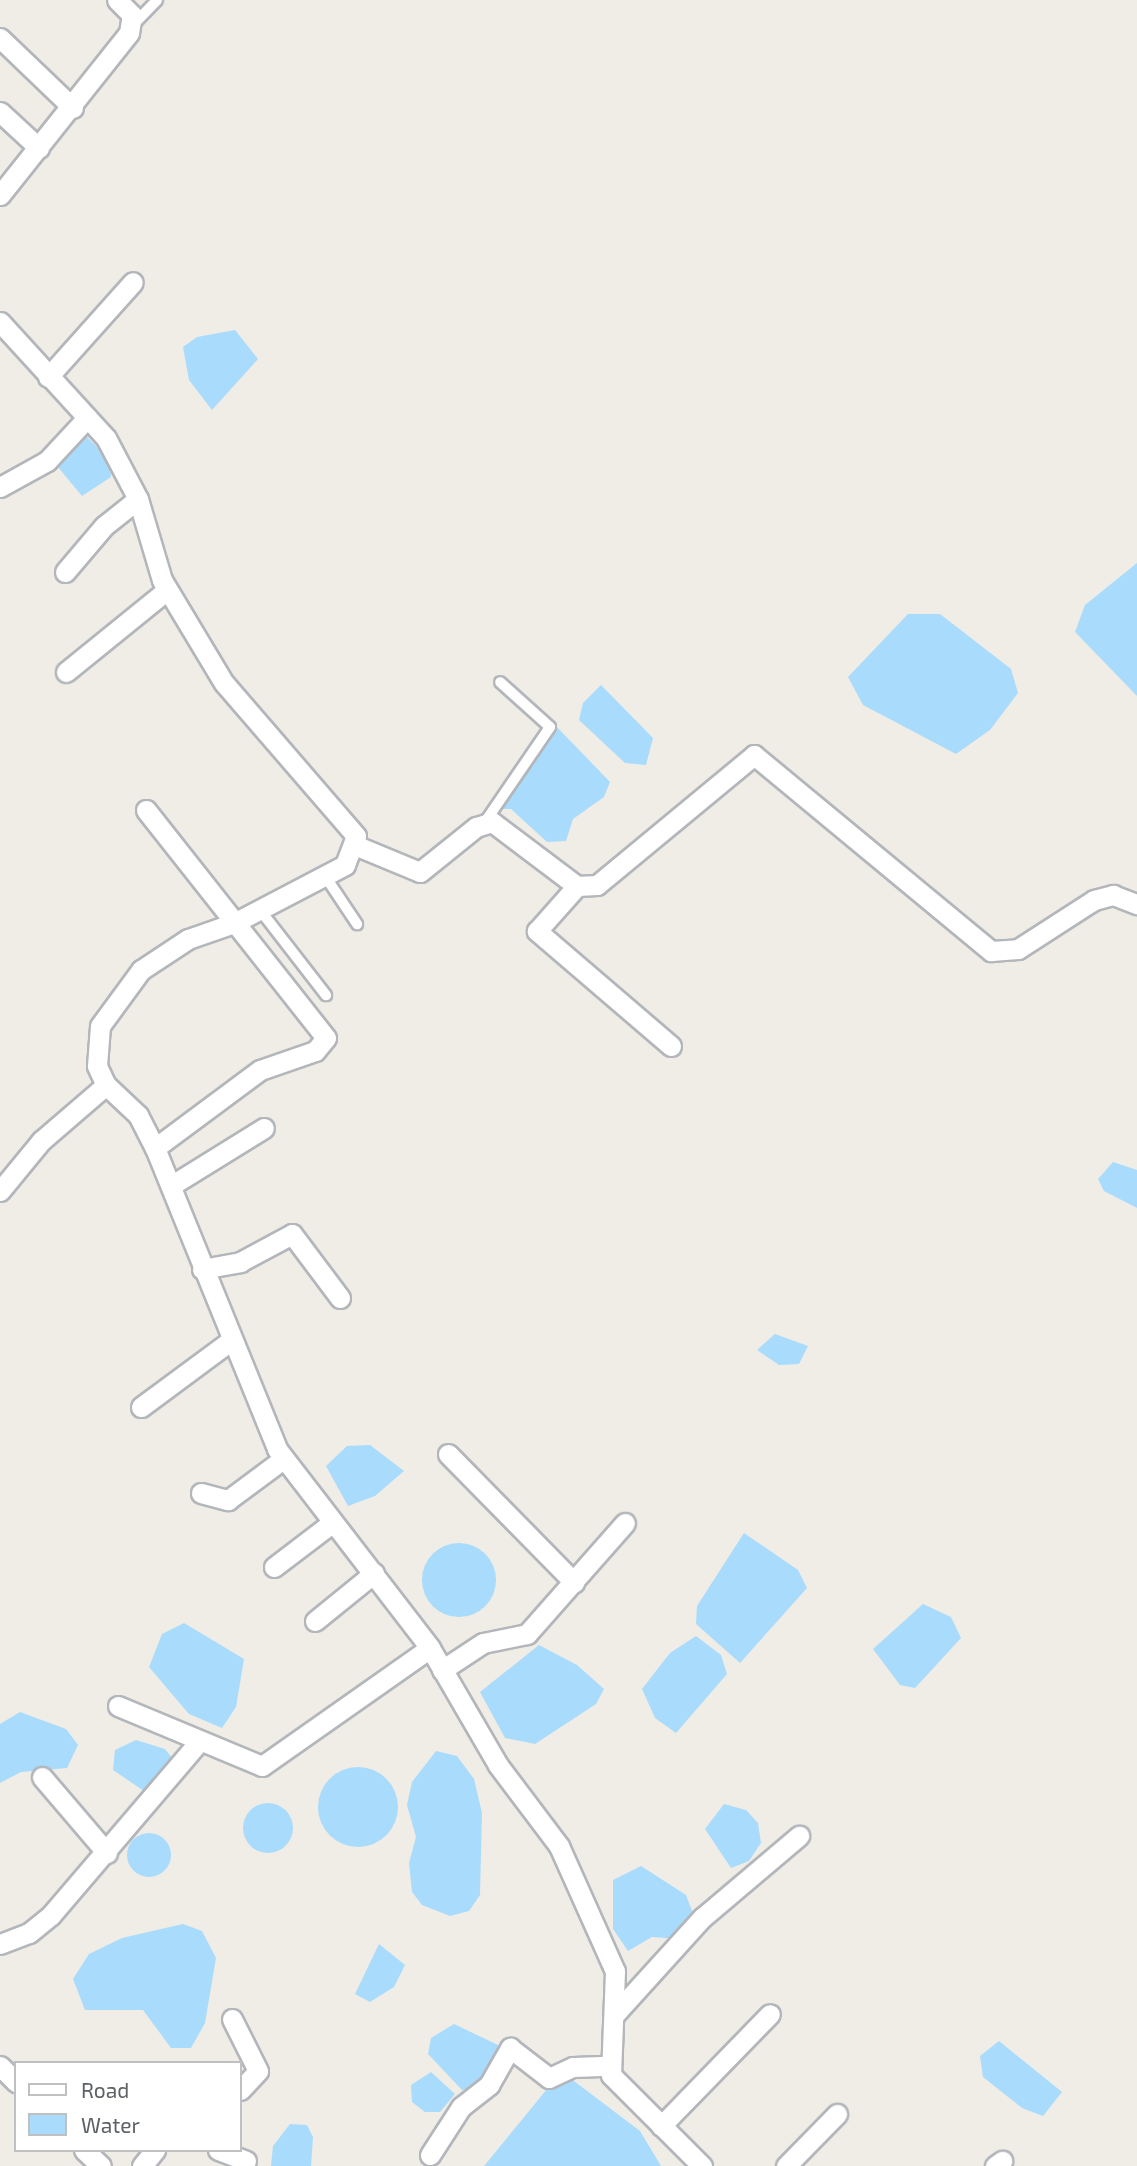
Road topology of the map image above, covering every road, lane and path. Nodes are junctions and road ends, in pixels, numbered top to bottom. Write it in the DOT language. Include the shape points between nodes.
graph roads {
  1 [pos="117,0"];
  2 [pos="158,0"];
  3 [pos="134,24"];
  4 [pos="0,38"];
  5 [pos="73,108"];
  6 [pos="0,112"];
  7 [pos="38,148"];
  8 [pos="0,195"];
  9 [pos="133,282"];
  10 [pos="0,322"];
  11 [pos="48,377"];
  12 [pos="87,418"];
  13 [pos="0,488"];
  14 [pos="138,499"];
  15 [pos="65,572"];
  16 [pos="167,590"];
  17 [pos="66,672"];
  18 [pos="500,682"];
  19 [pos="146,810"];
  20 [pos="485,822"];
  21 [pos="357,846"];
  22 [pos="325,876"];
  23 [pos="576,886"];
  24 [pos="1137,904"];
  25 [pos="260,910"];
  26 [pos="234,923"];
  27 [pos="357,924"];
  28 [pos="326,995"];
  29 [pos="671,1045"];
  30 [pos="106,1085"];
  31 [pos="264,1128"];
  32 [pos="155,1148"];
  33 [pos="172,1185"];
  34 [pos="0,1191"];
  35 [pos="202,1269"];
  36 [pos="340,1298"];
  37 [pos="229,1342"];
  38 [pos="141,1407"];
  39 [pos="448,1454"];
  40 [pos="283,1459"];
  41 [pos="201,1493"];
  42 [pos="333,1522"];
  43 [pos="625,1524"];
  44 [pos="274,1567"];
  45 [pos="374,1573"];
  46 [pos="574,1582"];
  47 [pos="316,1621"];
  48 [pos="430,1648"];
  49 [pos="442,1671"];
  50 [pos="118,1706"];
  51 [pos="199,1742"];
  52 [pos="42,1777"];
  53 [pos="799,1836"];
  54 [pos="107,1853"];
  55 [pos="0,1944"];
  56 [pos="770,2014"];
  57 [pos="614,2015"];
  58 [pos="232,2019"];
  59 [pos="0,2066"];
  60 [pos="609,2066"];
  61 [pos="14,2080"];
  62 [pos="242,2088"];
  63 [pos="837,2114"];
  64 [pos="661,2126"];
  65 [pos="86,2152"];
  66 [pos="153,2152"];
  67 [pos="223,2152"];
  68 [pos="429,2155"];
  69 [pos="246,2161"];
  70 [pos="99,2165"];
  71 [pos="701,2165"];
  72 [pos="142,2166"];
  73 [pos="786,2166"];
  1 -- 3 [label="street"];
  2 -- 3 [label="lane"];
  3 -- 5 [label="street"];
  4 -- 5 [label="street"];
  5 -- 7 [label="street"];
  6 -- 7 [label="street"];
  7 -- 8 [label="street"];
  9 -- 11 [label="street"];
  10 -- 11 [label="street"];
  11 -- 12 [label="street"];
  12 -- 13 [label="street" via="47,461"];
  12 -- 14 [label="street" via="106,438"];
  14 -- 15 [label="street" via="104,526"];
  14 -- 16 [label="street"];
  16 -- 17 [label="street"];
  16 -- 21 [label="street" via="235,700 352,828"];
  18 -- 20 [label="lane" via="550,727"];
  19 -- 26 [label="street"];
  20 -- 21 [label="street" via="420,873"];
  20 -- 23 [label="street" via="500,826"];
  21 -- 22 [label="street" via="345,865"];
  22 -- 25 [label="street"];
  22 -- 27 [label="lane"];
  23 -- 24 [label="street" via="597,885 754,755 991,951 1018,949 1094,900 1112,895"];
  23 -- 29 [label="street" via="540,925 539,937"];
  25 -- 26 [label="street"];
  25 -- 28 [label="lane"];
  26 -- 30 [label="street" via="176,946 117,996 97,1039 97,1066"];
  26 -- 32 [label="street" via="326,1038 315,1051 260,1070"];
  30 -- 32 [label="street" via="138,1115"];
  30 -- 34 [label="street" via="41,1141"];
  31 -- 33 [label="street"];
  32 -- 33 [label="street"];
  33 -- 35 [label="street"];
  35 -- 36 [label="street" via="240,1262 292,1234"];
  35 -- 37 [label="street"];
  37 -- 38 [label="street"];
  37 -- 40 [label="street"];
  39 -- 46 [label="street"];
  40 -- 41 [label="street" via="228,1500"];
  40 -- 42 [label="street"];
  42 -- 44 [label="street"];
  42 -- 45 [label="street"];
  43 -- 46 [label="street"];
  45 -- 47 [label="street"];
  45 -- 48 [label="street"];
  46 -- 49 [label="street" via="527,1634 483,1643"];
  48 -- 49 [label="street"];
  48 -- 51 [label="street" via="262,1766"];
  49 -- 57 [label="street" via="498,1765 559,1846 613,1962"];
  50 -- 51 [label="street"];
  51 -- 54 [label="street"];
  52 -- 54 [label="street"];
  53 -- 57 [label="street" via="702,1917"];
  54 -- 55 [label="street" via="40,1924"];
  56 -- 64 [label="street"];
  57 -- 60 [label="street"];
  58 -- 62 [label="street" via="258,2071"];
  59 -- 61 [label="street"];
  60 -- 64 [label="street" via="615,2081"];
  60 -- 68 [label="street" via="573,2067 550,2078 509,2048 489,2085 461,2106"];
  63 -- 73 [label="street"];
  64 -- 71 [label="street"];
  65 -- 70 [label="street"];
  66 -- 72 [label="street"];
  67 -- 69 [label="street"];
}
